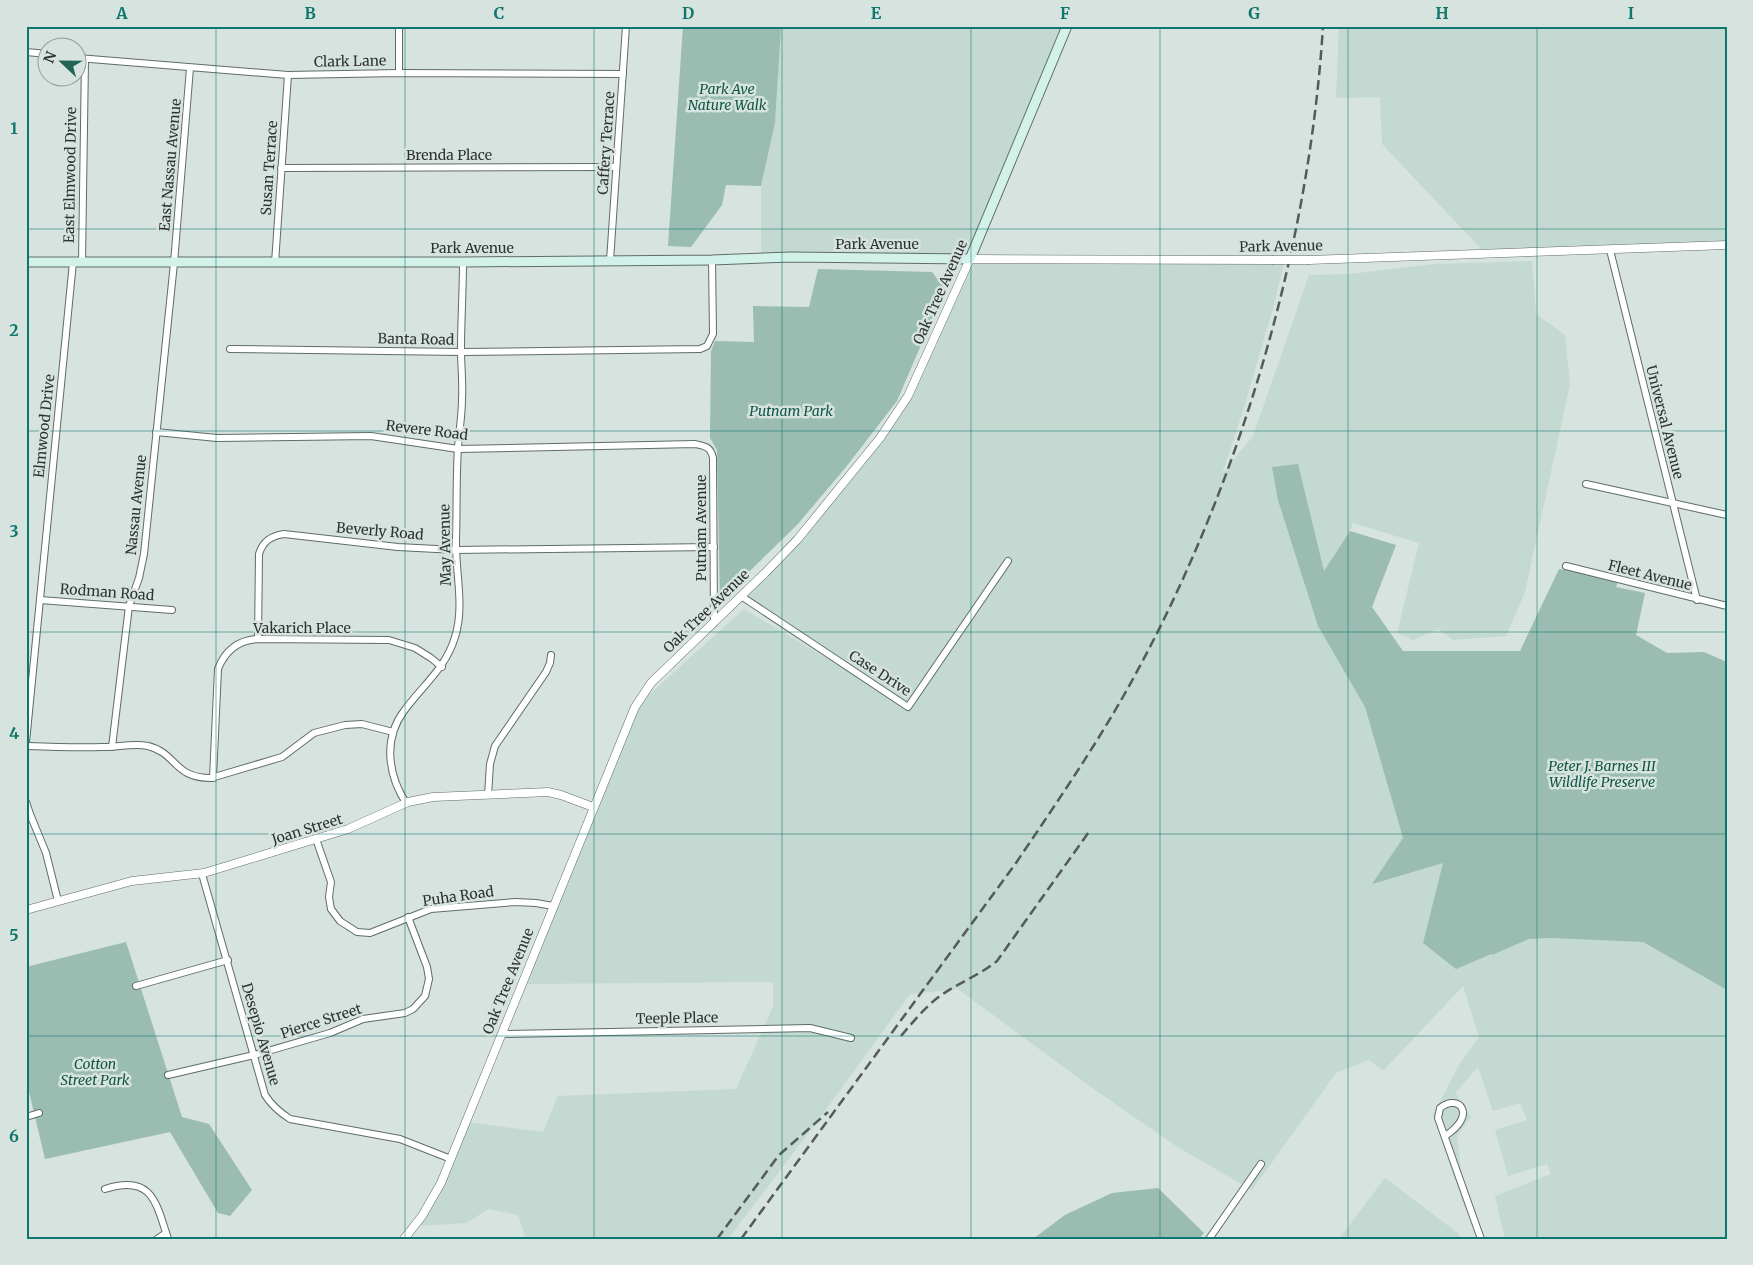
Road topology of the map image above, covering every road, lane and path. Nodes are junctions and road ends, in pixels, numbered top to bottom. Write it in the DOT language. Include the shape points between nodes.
graph roads {
  1 [pos="399,26"];
  2 [pos="626,26"];
  3 [pos="1067,26"];
  4 [pos="88,59"];
  5 [pos="190,68"];
  6 [pos="399,73"];
  7 [pos="623,74"];
  8 [pos="288,75"];
  9 [pos="80,88"];
  10 [pos="616,166"];
  11 [pos="281,168"];
  12 [pos="1727,245"];
  13 [pos="1610,250"];
  14 [pos="970,259"];
  15 [pos="712,260"];
  16 [pos="610,261"];
  17 [pos="26,262"];
  18 [pos="77,262"];
  19 [pos="463,262"];
  20 [pos="174,263"];
  21 [pos="275,263"];
  22 [pos="230,349"];
  23 [pos="461,352"];
  24 [pos="156,432"];
  25 [pos="694,444"];
  26 [pos="458,449"];
  27 [pos="1586,484"];
  28 [pos="1672,502"];
  29 [pos="1727,515"];
  30 [pos="714,547"];
  31 [pos="456,550"];
  32 [pos="1008,561"];
  33 [pos="1566,566"];
  34 [pos="741,596"];
  35 [pos="40,600"];
  36 [pos="1697,600"];
  37 [pos="129,606"];
  38 [pos="1727,606"];
  39 [pos="172,610"];
  40 [pos="714,623"];
  41 [pos="258,639"];
  42 [pos="551,655"];
  43 [pos="442,666"];
  44 [pos="393,732"];
  45 [pos="26,742"];
  46 [pos="26,746"];
  47 [pos="112,747"];
  48 [pos="213,778"];
  49 [pos="488,796"];
  50 [pos="26,802"];
  51 [pos="406,803"];
  52 [pos="593,806"];
  53 [pos="316,839"];
  54 [pos="202,874"];
  55 [pos="58,901"];
  56 [pos="553,906"];
  57 [pos="26,910"];
  58 [pos="408,917"];
  59 [pos="228,960"];
  60 [pos="136,986"];
  61 [pos="502,1034"];
  62 [pos="851,1038"];
  63 [pos="254,1055"];
  64 [pos="168,1075"];
  65 [pos="39,1113"];
  66 [pos="26,1117"];
  67 [pos="1445,1136"];
  68 [pos="451,1159"];
  69 [pos="1262,1164"];
  70 [pos="106,1188"];
  71 [pos="167,1236"];
  72 [pos="157,1239"];
  73 [pos="404,1239"];
  74 [pos="1209,1239"];
  75 [pos="1481,1239"];
  1 -- 6 [label="street"];
  2 -- 7 [label="street, Caffery Terrace"];
  3 -- 14 [label="main road, Oak Tree Avenue"];
  4 -- 5 [label="street, Clark Lane"];
  5 -- 8 [label="street, Clark Lane"];
  5 -- 20 [label="street, East Nassau Avenue"];
  6 -- 7 [label="street, Clark Lane"];
  6 -- 8 [label="street, Clark Lane"];
  7 -- 10 [label="street, Caffery Terrace"];
  8 -- 11 [label="street, Susan Terrace"];
  9 -- 18 [label="street, East Elmwood Drive"];
  10 -- 11 [label="street, Brenda Place"];
  10 -- 16 [label="street, Caffery Terrace"];
  11 -- 21 [label="street, Susan Terrace"];
  12 -- 13 [label="street, Park Avenue"];
  13 -- 14 [label="street, Park Avenue, bridge" via="1309,260"];
  13 -- 28 [label="street, Universal Avenue"];
  14 -- 15 [label="main road, Park Avenue" via="791,257"];
  14 -- 34 [label="street, Oak Tree Avenue" via="915,380 895,416 811,524"];
  15 -- 16 [label="main road, Park Avenue"];
  15 -- 23 [label="street, Banta Road" via="713,334 707,346 700,349"];
  16 -- 19 [label="main road, Park Avenue"];
  17 -- 18 [label="main road, Park Avenue"];
  18 -- 20 [label="main road, Park Avenue"];
  18 -- 35 [label="street, Elmwood Drive"];
  19 -- 21 [label="main road, Park Avenue"];
  19 -- 23 [label="street, May Avenue"];
  20 -- 21 [label="main road, Park Avenue"];
  20 -- 24 [label="street, Nassau Avenue"];
  22 -- 23 [label="street, Banta Road"];
  23 -- 26 [label="street, May Avenue" via="462,402"];
  24 -- 26 [label="street, Revere Road" via="217,438 371,436"];
  24 -- 37 [label="street, Nassau Avenue" via="144,554"];
  25 -- 26 [label="street, Revere Road"];
  25 -- 30 [label="street, Putnam Avenue" via="706,446 712,452"];
  26 -- 31 [label="street, May Avenue"];
  27 -- 28 [label="street"];
  28 -- 29 [label="street"];
  28 -- 36 [label="street, Universal Avenue"];
  30 -- 31 [label="street, Beverly Road"];
  30 -- 40 [label="street, Putnam Avenue"];
  31 -- 41 [label="street, Beverly Road" via="284,534 275,536 264,542 259,554"];
  31 -- 43 [label="street, May Avenue" via="458,624 453,645"];
  32 -- 34 [label="street, Case Drive" via="908,707"];
  33 -- 36 [label="street, Fleet Avenue"];
  34 -- 40 [label="street, Oak Tree Avenue"];
  35 -- 37 [label="street, Rodman Road"];
  35 -- 45 [label="street, Elmwood Drive"];
  36 -- 38 [label="street, Fleet Avenue"];
  37 -- 39 [label="street, Rodman Road"];
  37 -- 47 [label="street, Nassau Avenue"];
  40 -- 52 [label="street, Oak Tree Avenue" via="655,679 641,697"];
  41 -- 43 [label="street, Vakarich Place" via="388,640 415,648"];
  41 -- 48 [label="street, Vakarich Place" via="232,648 218,669"];
  42 -- 49 [label="street" via="546,672 500,737 492,754"];
  43 -- 44 [label="street, May Avenue" via="403,712"];
  44 -- 48 [label="street" via="362,724 345,725 314,734 282,757"];
  44 -- 51 [label="street, May Avenue" via="391,765"];
  46 -- 47 [label="street"];
  47 -- 48 [label="street" via="150,747 163,753 189,775"];
  49 -- 51 [label="street, Joan Street" via="433,797"];
  49 -- 52 [label="street, Joan Street" via="548,792"];
  50 -- 55 [label="street" via="46,853"];
  51 -- 53 [label="street, Joan Street" via="348,829"];
  52 -- 56 [label="street, Oak Tree Avenue"];
  53 -- 54 [label="street, Joan Street"];
  53 -- 58 [label="street, Puha Road" via="331,882 331,909 340,921 357,932 370,933"];
  54 -- 55 [label="street, Joan Street" via="132,882"];
  54 -- 59 [label="street, Desepio Avenue"];
  55 -- 57 [label="street, Joan Street"];
  56 -- 58 [label="street, Puha Road" via="531,902 495,903 431,909"];
  56 -- 61 [label="street, Oak Tree Avenue"];
  58 -- 63 [label="street, Pierce Street" via="427,967 428,979 425,996 413,1009 363,1019 330,1033"];
  59 -- 60 [label="street"];
  59 -- 63 [label="street, Desepio Avenue"];
  61 -- 62 [label="street, Teeple Place" via="810,1028"];
  61 -- 68 [label="street, Oak Tree Avenue"];
  63 -- 64 [label="street, Pierce Street"];
  63 -- 68 [label="street, Desepio Avenue" via="265,1095 279,1112 290,1118 400,1139"];
  65 -- 66 [label="street"];
  67 -- 67 [label="street" via="1438,1118 1440,1108 1453,1103 1460,1106 1464,1118"];
  67 -- 75 [label="street"];
  68 -- 73 [label="street, Oak Tree Avenue" via="431,1201"];
  69 -- 74 [label="street"];
  70 -- 71 [label="street" via="124,1184 146,1190 156,1202"];
  71 -- 72 [label="street"];
}
